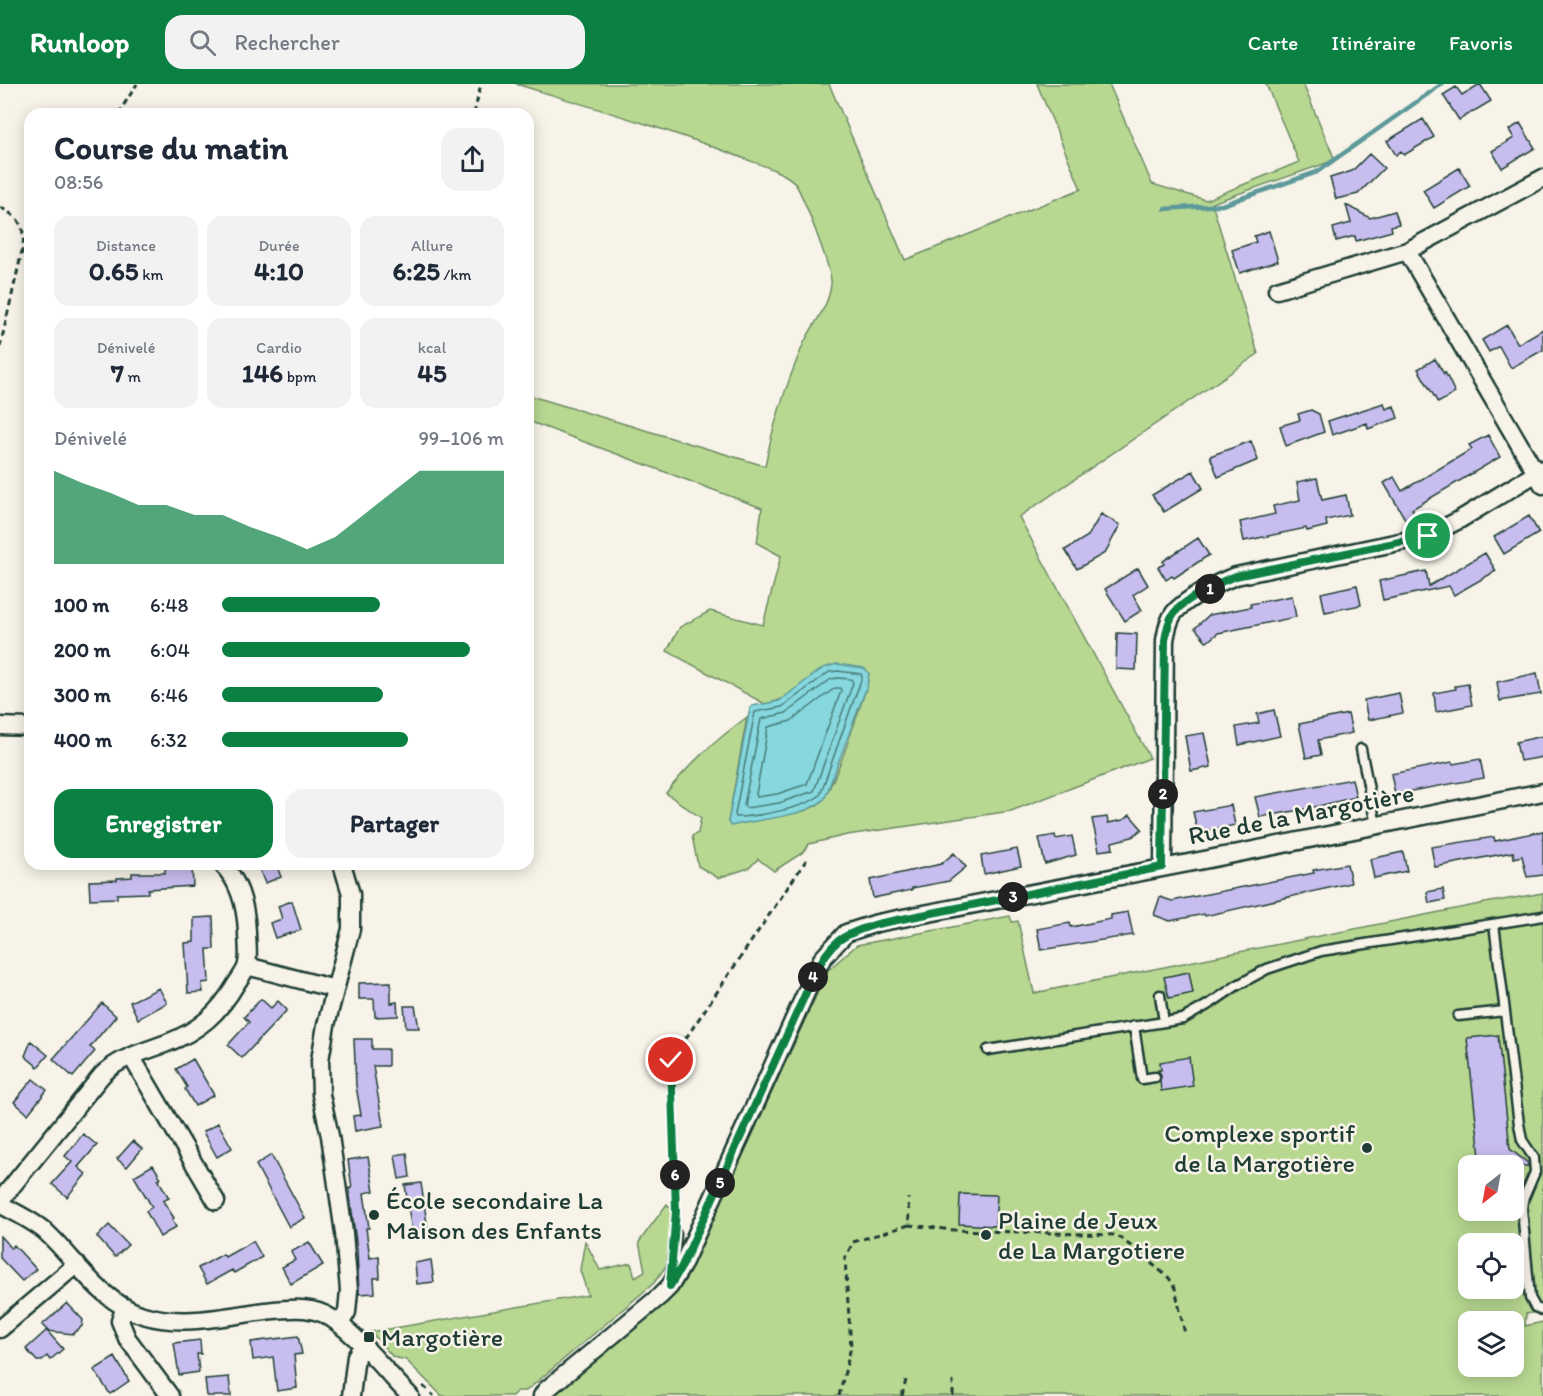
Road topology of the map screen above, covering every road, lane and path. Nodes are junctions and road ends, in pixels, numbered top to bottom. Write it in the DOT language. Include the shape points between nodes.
graph roads {
  1 [pos="136,84"];
  2 [pos="481,84"];
  3 [pos="122,108"];
  4 [pos="475,108"];
  5 [pos="1543,178"];
  6 [pos="0,207"];
  7 [pos="24,231"];
  8 [pos="1407,251"];
  9 [pos="1277,290"];
  10 [pos="0,347"];
  11 [pos="1541,476"];
  12 [pos="0,726"];
  13 [pos="24,727"];
  14 [pos="1361,749"];
  15 [pos="1543,792"];
  16 [pos="1376,825"];
  17 [pos="809,856"];
  18 [pos="1162,867"];
  19 [pos="228,870"];
  20 [pos="344,870"];
  21 [pos="1543,916"];
  22 [pos="1494,924"];
  23 [pos="247,966"];
  24 [pos="335,988"];
  25 [pos="1160,994"];
  26 [pos="1505,1011"];
  27 [pos="1458,1016"];
  28 [pos="1164,1022"];
  29 [pos="1134,1026"];
  30 [pos="988,1050"];
  31 [pos="131,1056"];
  32 [pos="1155,1077"];
  33 [pos="908,1198"];
  34 [pos="216,1201"];
  35 [pos="0,1203"];
  36 [pos="909,1225"];
  37 [pos="675,1234"];
  38 [pos="77,1264"];
  39 [pos="670,1286"];
  40 [pos="125,1307"];
  41 [pos="1543,1311"];
  42 [pos="340,1324"];
  43 [pos="0,1329"];
  44 [pos="1185,1334"];
  45 [pos="362,1346"];
  46 [pos="906,1380"];
  47 [pos="953,1381"];
  48 [pos="170,1396"];
  49 [pos="351,1396"];
  50 [pos="410,1396"];
  51 [pos="542,1396"];
  52 [pos="839,1396"];
  53 [pos="902,1396"];
  54 [pos="952,1396"];
  1 -- 3 [label="path"];
  2 -- 4 [label="path"];
  5 -- 8 [label="street"];
  6 -- 7 [label="path" via="16,218"];
  7 -- 10 [label="path"];
  8 -- 9 [label="street"];
  8 -- 11 [label="street"];
  11 -- 18 [label="street" via="1428,536 1236,576 1223,580 1175,611 1165,640"];
  12 -- 13 [label="street"];
  14 -- 16 [label="lane"];
  15 -- 16 [label="street, Rue de la Margotière"];
  16 -- 18 [label="street, Rue de la Margotière"];
  17 -- 37 [label="path" via="671,1060"];
  18 -- 39 [label="street, Rue de la Margotière" via="846,933 822,959"];
  19 -- 23 [label="street" via="247,918"];
  20 -- 24 [label="street" via="353,918"];
  21 -- 22 [label="lane"];
  22 -- 26 [label="lane"];
  22 -- 28 [label="lane" via="1321,951 1267,969 1184,1019"];
  23 -- 24 [label="street"];
  23 -- 31 [label="street" via="212,1017 191,1033"];
  24 -- 42 [label="street" via="320,1060 321,1095 344,1233 349,1290 347,1312"];
  25 -- 28 [label="lane"];
  26 -- 27 [label="lane"];
  26 -- 41 [label="lane" via="1522,1140 1534,1158 1534,1179 1522,1209 1530,1298 1534,1307"];
  28 -- 29 [label="lane"];
  29 -- 30 [label="lane"];
  29 -- 32 [label="lane" via="1142,1079"];
  31 -- 34 [label="street"];
  31 -- 35 [label="street" via="113,1064 102,1076"];
  33 -- 36 [label="path"];
  35 -- 38 [label="street" via="45,1231"];
  36 -- 44 [label="path" via="1114,1235 1169,1278 1175,1288"];
  36 -- 52 [label="path" via="852,1242 845,1259 851,1347"];
  37 -- 39 [label="lane"];
  38 -- 40 [label="street" via="98,1288"];
  38 -- 43 [label="street"];
  39 -- 51 [label="street, Rue de la Margotière"];
  40 -- 42 [label="street" via="143,1315 186,1321 292,1308 322,1313"];
  40 -- 48 [label="street" via="122,1328"];
  42 -- 45 [label="street"];
  45 -- 49 [label="street" via="356,1356"];
  45 -- 50 [label="street"];
  46 -- 53 [label="path"];
  47 -- 54 [label="path"];
}
